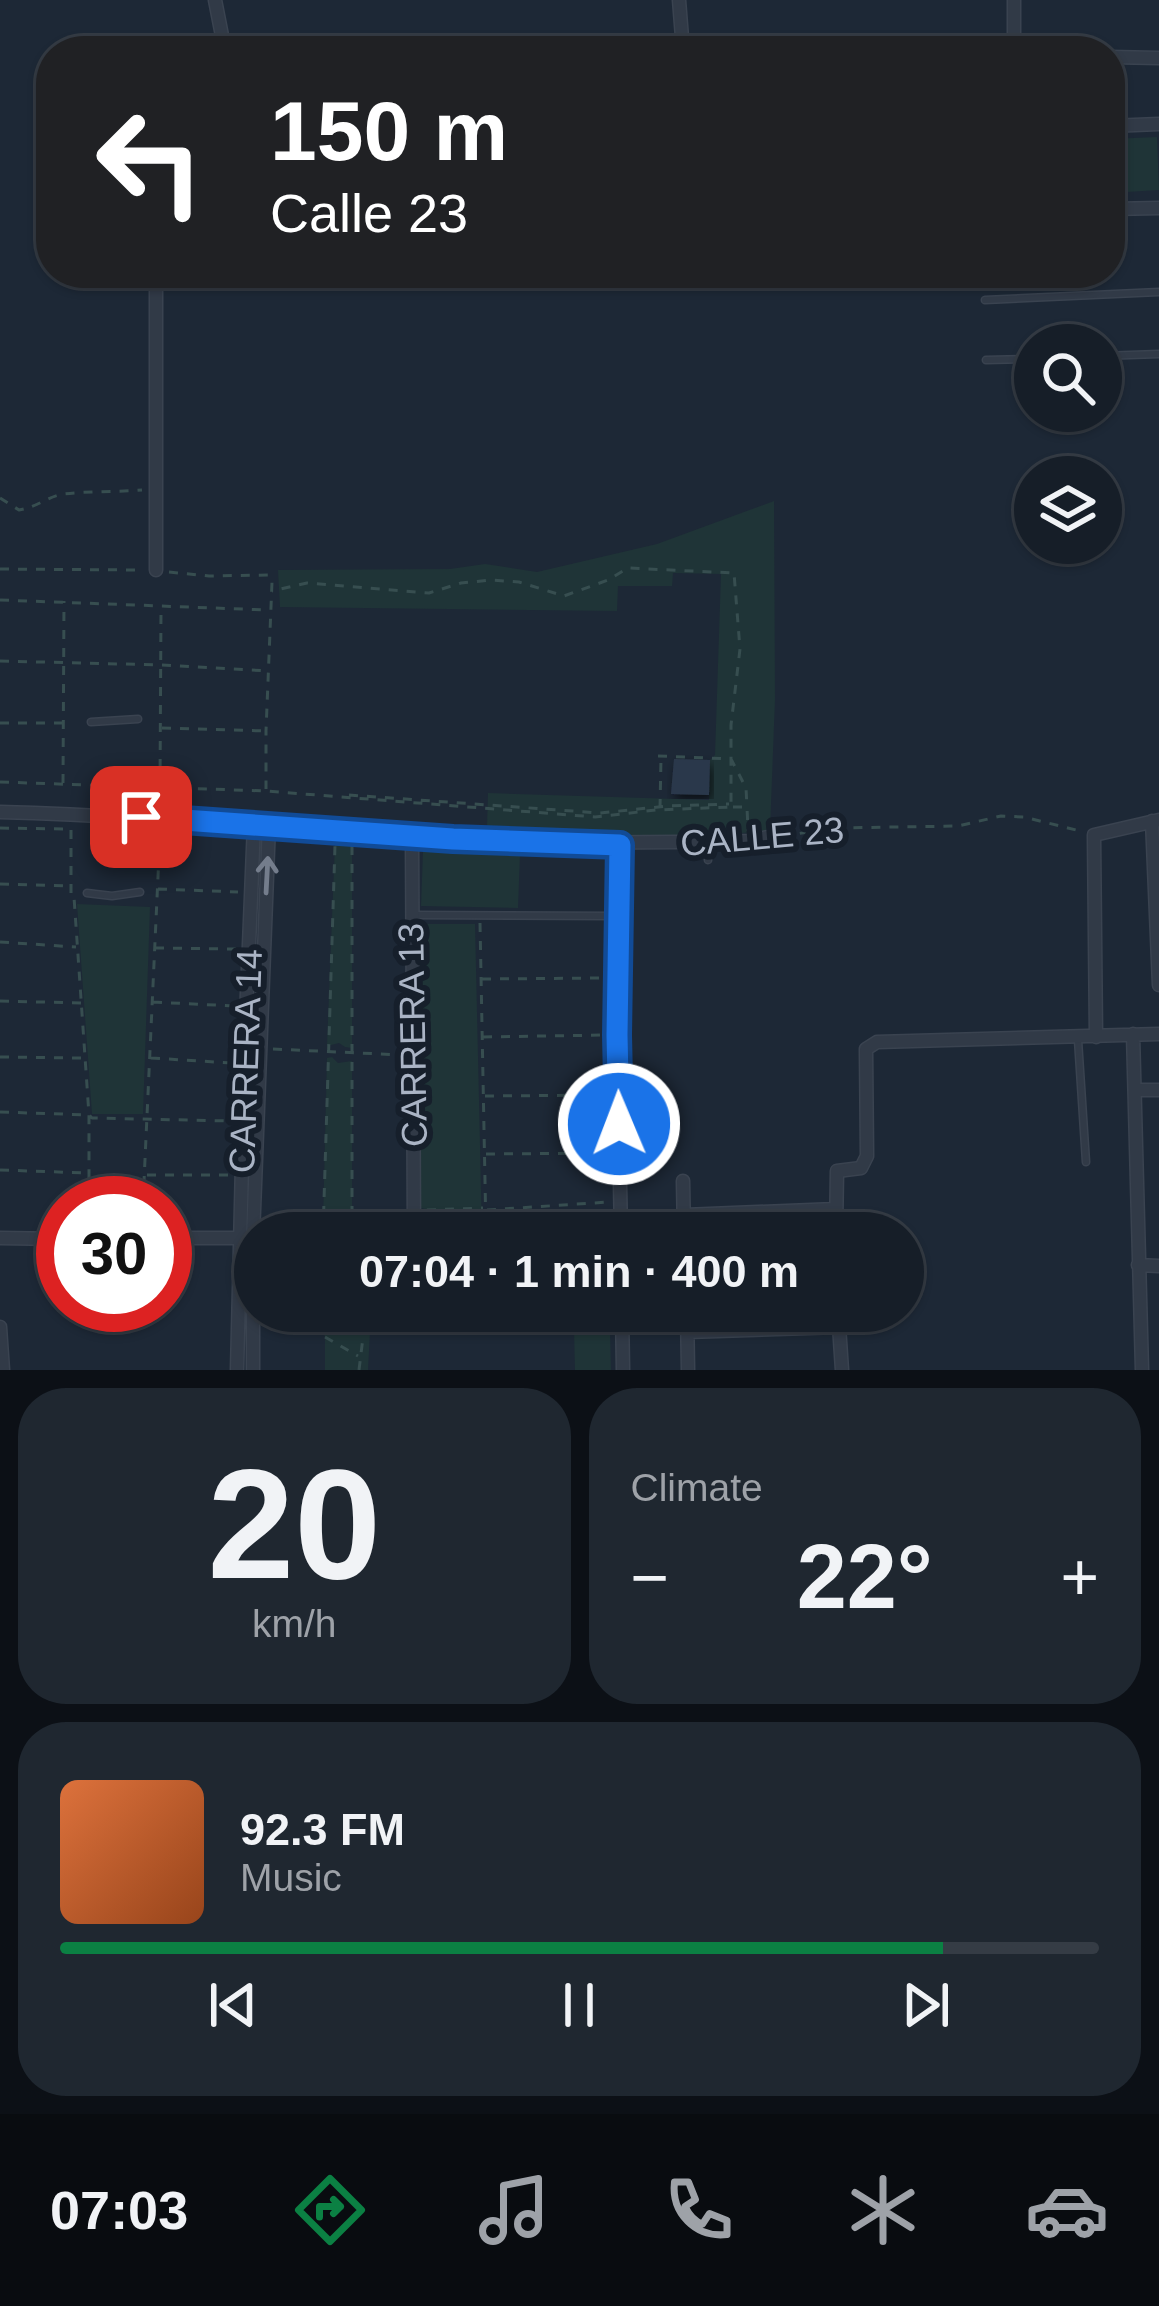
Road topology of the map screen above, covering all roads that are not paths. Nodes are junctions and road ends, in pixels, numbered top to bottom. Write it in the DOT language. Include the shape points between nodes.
graph roads {
  1 [pos="215,0"];
  2 [pos="679,0"];
  3 [pos="1014,0"];
  4 [pos="222,36"];
  5 [pos="682,36"];
  6 [pos="1014,36"];
  7 [pos="1125,57"];
  8 [pos="1159,58"];
  9 [pos="1159,124"];
  10 [pos="1125,125"];
  11 [pos="1159,208"];
  12 [pos="1125,209"];
  13 [pos="158,288"];
  14 [pos="1159,292"];
  15 [pos="985,300"];
  16 [pos="1159,353"];
  17 [pos="1122,355"];
  18 [pos="1014,359"];
  19 [pos="986,361"];
  20 [pos="156,570"];
  21 [pos="138,719"];
  22 [pos="92,722"];
  23 [pos="0,812"];
  24 [pos="1155,821"];
  25 [pos="254,824"];
  26 [pos="269,826"];
  27 [pos="412,836"];
  28 [pos="768,837"];
  29 [pos="709,842"];
  30 [pos="620,845"];
  31 [pos="708,860"];
  32 [pos="140,892"];
  33 [pos="87,893"];
  34 [pos="410,915"];
  35 [pos="619,916"];
  36 [pos="1159,985"];
  37 [pos="1133,1034"];
  38 [pos="1159,1034"];
  39 [pos="1078,1037"];
  40 [pos="1096,1037"];
  41 [pos="1136,1090"];
  42 [pos="1159,1090"];
  43 [pos="1086,1162"];
  44 [pos="683,1180"];
  45 [pos="836,1210"];
  46 [pos="250,1212"];
  47 [pos="251,1212"];
  48 [pos="415,1212"];
  49 [pos="621,1212"];
  50 [pos="684,1212"];
  51 [pos="775,1212"];
  52 [pos="234,1236"];
  53 [pos="192,1237"];
  54 [pos="0,1238"];
  55 [pos="36,1239"];
  56 [pos="1138,1265"];
  57 [pos="1159,1266"];
  58 [pos="1143,1324"];
  59 [pos="1159,1324"];
  60 [pos="0,1327"];
  61 [pos="241,1332"];
  62 [pos="252,1332"];
  63 [pos="622,1332"];
  64 [pos="687,1332"];
  65 [pos="839,1332"];
  66 [pos="3,1370"];
  67 [pos="237,1370"];
  68 [pos="253,1370"];
  69 [pos="623,1370"];
  70 [pos="688,1370"];
  71 [pos="842,1370"];
  72 [pos="1142,1370"];
  1 -- 4 [label="street"];
  2 -- 5 [label="street"];
  3 -- 6 [label="street"];
  7 -- 8 [label="street"];
  9 -- 10 [label="street"];
  11 -- 12 [label="street"];
  13 -- 20 [label="street"];
  14 -- 15 [label="lane"];
  16 -- 17 [label="lane"];
  18 -- 19 [label="lane"];
  21 -- 22 [label="lane"];
  23 -- 25 [label="street, CALLE 23"];
  24 -- 36 [label="street"];
  24 -- 40 [label="street" via="1094,835"];
  25 -- 26 [label="street, CALLE 23"];
  25 -- 46 [label="street, CARRERA 14"];
  26 -- 27 [label="street, CALLE 23"];
  47 -- 26 [label="street, CARRERA 14, one-way"];
  27 -- 30 [label="street, CALLE 23"];
  27 -- 34 [label="street, CARRERA 13"];
  28 -- 29 [label="street, CALLE 23"];
  29 -- 30 [label="street, CALLE 23"];
  29 -- 31 [label="lane"];
  30 -- 35 [label="street"];
  32 -- 33 [label="lane"];
  34 -- 35 [label="lane"];
  34 -- 48 [label="street, CARRERA 13"];
  35 -- 49 [label="street"];
  37 -- 38 [label="street"];
  37 -- 40 [label="street"];
  37 -- 41 [label="street"];
  39 -- 40 [label="street"];
  39 -- 43 [label="lane"];
  39 -- 45 [label="street" via="870,1044 866,1162 837,1171"];
  41 -- 42 [label="street"];
  41 -- 56 [label="street"];
  44 -- 50 [label="street"];
  45 -- 51 [label="street"];
  52 -- 53 [label="street"];
  54 -- 55 [label="street"];
  56 -- 57 [label="street"];
  56 -- 58 [label="street"];
  58 -- 59 [label="street"];
  58 -- 72 [label="street"];
  60 -- 66 [label="street"];
  61 -- 67 [label="street, CARRERA 14"];
  62 -- 68 [label="street, CARRERA 14"];
  63 -- 69 [label="street"];
  64 -- 70 [label="street"];
  65 -- 71 [label="street"];
}
